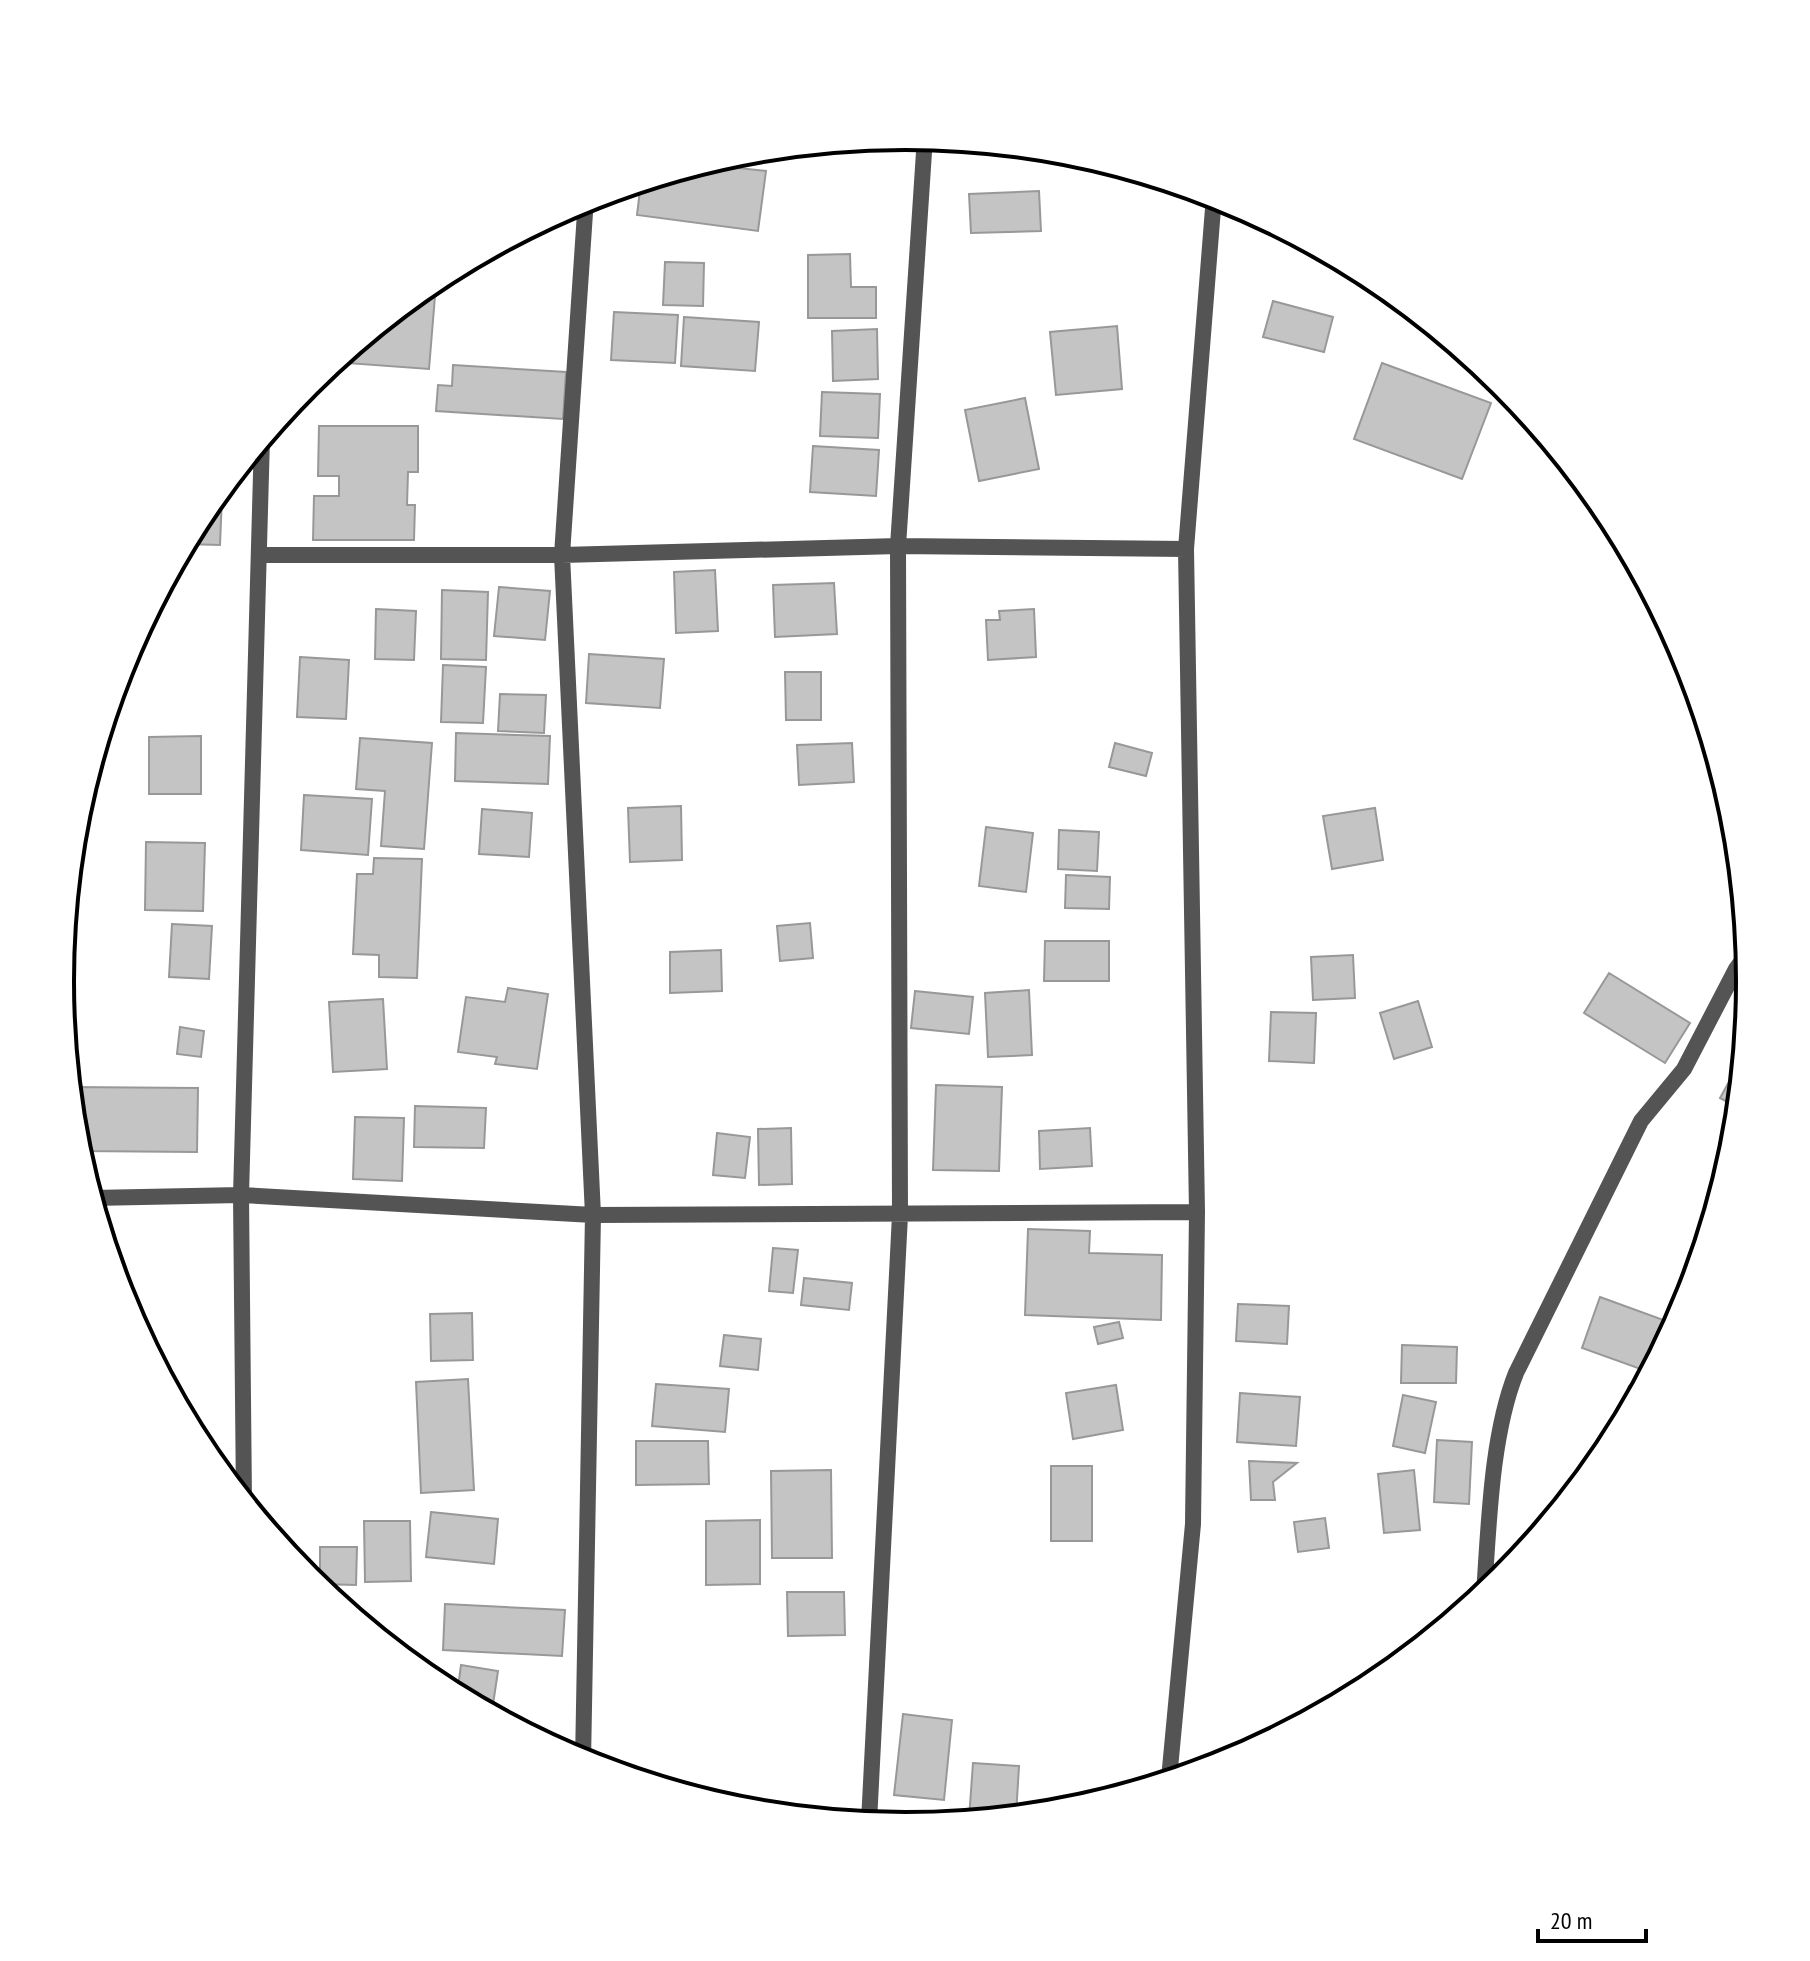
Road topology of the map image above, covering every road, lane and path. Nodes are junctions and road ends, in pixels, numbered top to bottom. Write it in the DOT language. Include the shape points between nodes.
graph roads {
  1 [pos="924,150"];
  2 [pos="1213,209"];
  3 [pos="585,214"];
  4 [pos="262,455"];
  5 [pos="898,546"];
  6 [pos="1186,549"];
  7 [pos="261,555"];
  8 [pos="562,555"];
  9 [pos="1736,970"];
  10 [pos="241,1195"];
  11 [pos="103,1198"];
  12 [pos="1197,1212"];
  13 [pos="593,1215"];
  14 [pos="900,1215"];
  15 [pos="244,1483"];
  16 [pos="1486,1575"];
  17 [pos="583,1746"];
  18 [pos="1170,1768"];
  19 [pos="870,1811"];
  1 -- 5 [label="street"];
  2 -- 6 [label="street"];
  3 -- 8 [label="street"];
  4 -- 7 [label="street"];
  5 -- 6 [label="street"];
  5 -- 8 [label="street"];
  5 -- 14 [label="street"];
  6 -- 12 [label="street"];
  7 -- 8 [label="street"];
  7 -- 10 [label="street"];
  8 -- 13 [label="street"];
  9 -- 16 [label="street" via="1684,1069 1641,1121 1516,1373 1499,1434"];
  10 -- 11 [label="street"];
  10 -- 13 [label="street"];
  10 -- 15 [label="street"];
  12 -- 14 [label="street"];
  12 -- 18 [label="street" via="1193,1524"];
  13 -- 14 [label="street"];
  13 -- 17 [label="street"];
  14 -- 19 [label="street"];
}
